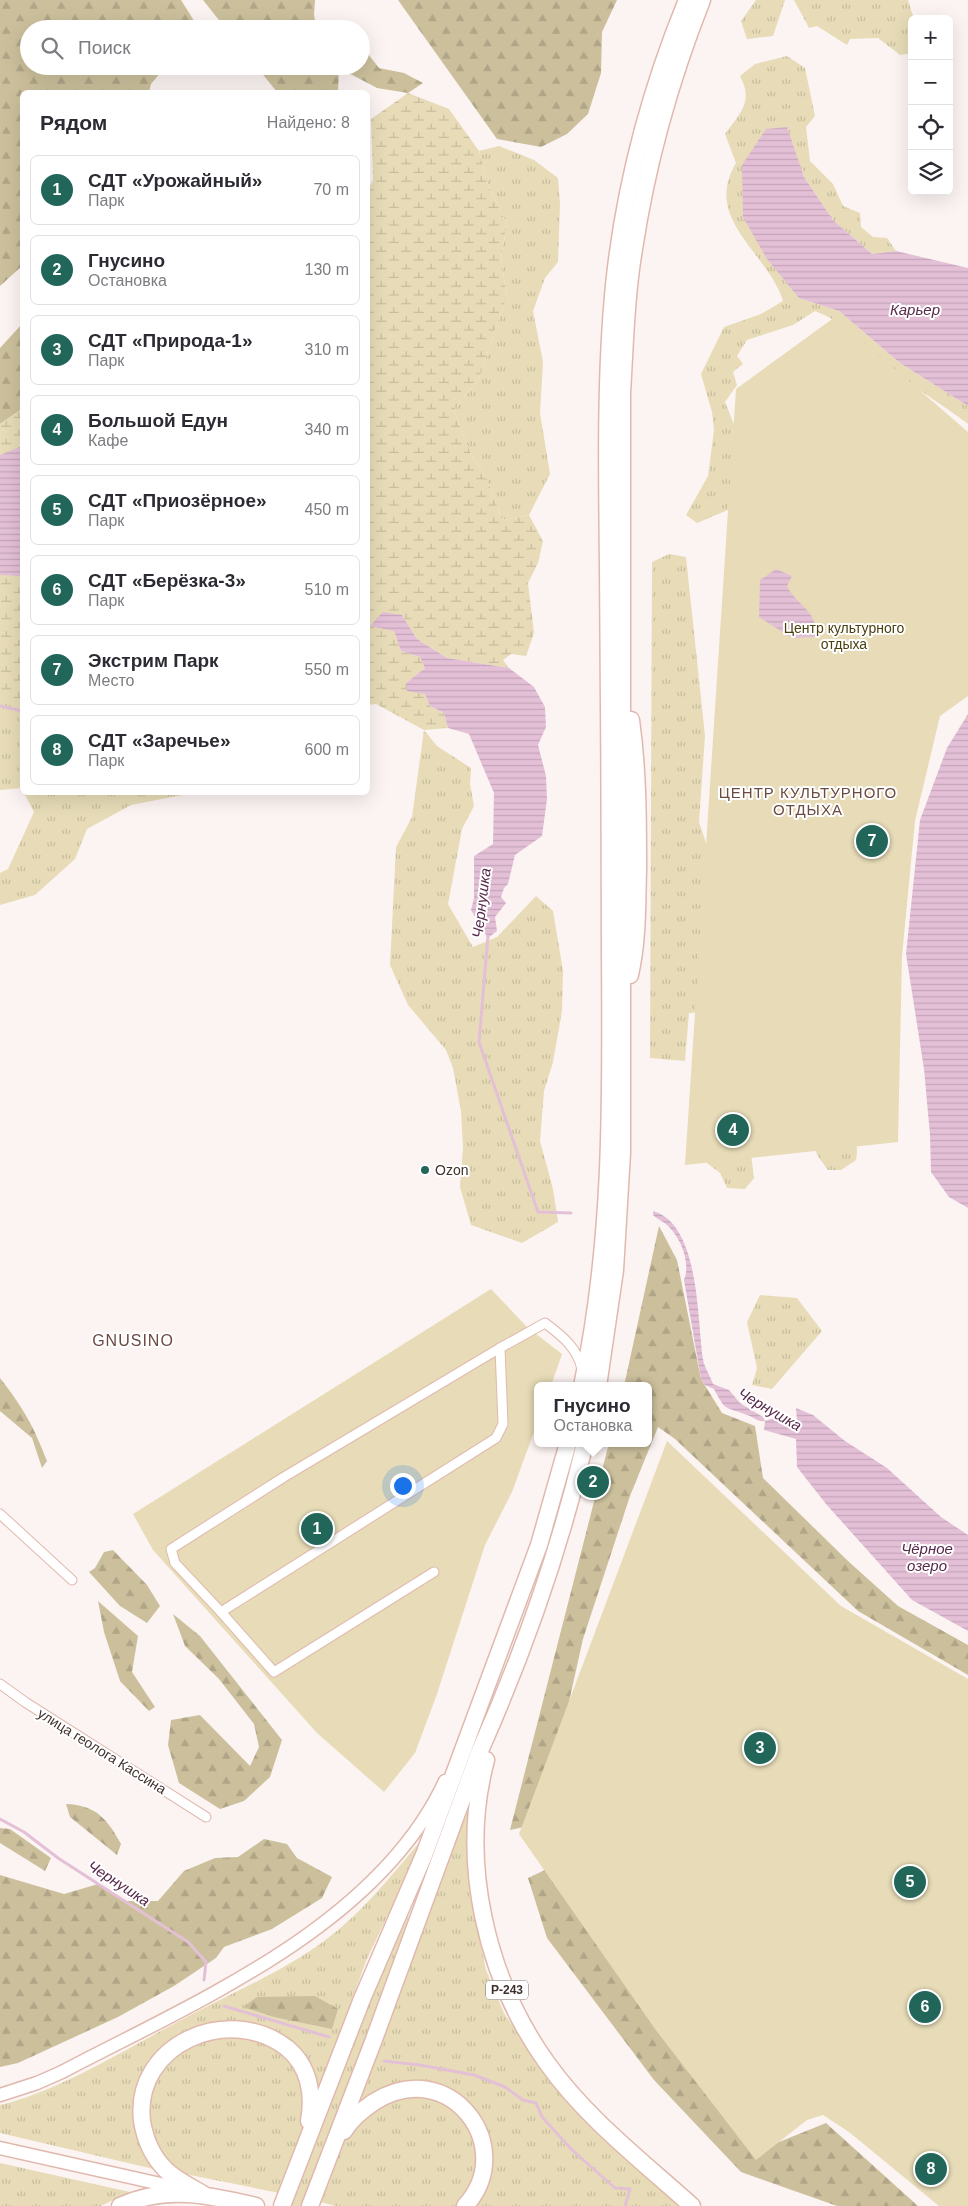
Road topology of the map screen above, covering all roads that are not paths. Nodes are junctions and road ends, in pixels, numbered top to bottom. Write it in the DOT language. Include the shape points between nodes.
graph roads {
  1 [pos="687,0"];
  2 [pos="702,0"];
  3 [pos="500,1348"];
  4 [pos="588,1382"];
  5 [pos="588,1382"];
  6 [pos="588,1382"];
  7 [pos="567,1447"];
  8 [pos="584,1447"];
  9 [pos="0,1514"];
  10 [pos="434,1572"];
  11 [pos="72,1580"];
  12 [pos="221,1612"];
  13 [pos="0,1684"];
  14 [pos="480,1704"];
  15 [pos="499,1709"];
  16 [pos="206,1816"];
  17 [pos="0,2095"];
  18 [pos="0,2148"];
  19 [pos="305,2148"];
  20 [pos="332,2150"];
  21 [pos="203,2194"];
  22 [pos="120,2206"];
  23 [pos="256,2206"];
  24 [pos="282,2206"];
  25 [pos="310,2206"];
  26 [pos="466,2206"];
  27 [pos="692,2206"];
  1 -- 4 [label="highway" via="660,73 637,159 614,288 608,402 609,1143 602,1271"];
  2 -- 5 [label="highway" via="661,118 630,278 622,393 623,1022 620,1215 611,1305"];
  3 -- 6 [label="street" via="545,1323 576,1352"];
  3 -- 12 [label="street" via="503,1424 496,1438"];
  3 -- 12 [label="street" via="284,1477 171,1549 175,1563"];
  7 -- 14 [label="highway" via="539,1545"];
  8 -- 15 [label="highway" via="556,1546"];
  9 -- 11 [label="street"];
  10 -- 12 [label="street" via="274,1672"];
  13 -- 16 [label="street, улица геолога Кассина"];
  14 -- 17 [label="main road" via="427,1813 396,1855 341,1910 264,1964 144,2030 62,2072"];
  14 -- 19 [label="highway" via="424,1855 362,1999"];
  15 -- 20 [label="highway" via="479,1753"];
  15 -- 27 [label="highway, Р-243" via="482,1774 476,1856 481,1906 496,1964 518,2016 556,2075 590,2113"];
  18 -- 21 [label="main road"];
  19 -- 21 [label="highway" via="311,2091 304,2068 293,2054 279,2042 240,2028 222,2029 184,2041 160,2060 150,2075 141,2110 144,2131 157,2160 176,2178"];
  19 -- 24 [label="highway"];
  20 -- 25 [label="highway"];
  20 -- 26 [label="highway" via="352,2120 383,2097 414,2088 443,2093 470,2116 483,2147 484,2168 480,2183"];
  21 -- 22 [label="highway" via="158,2194"];
  21 -- 23 [label="highway"];
}
